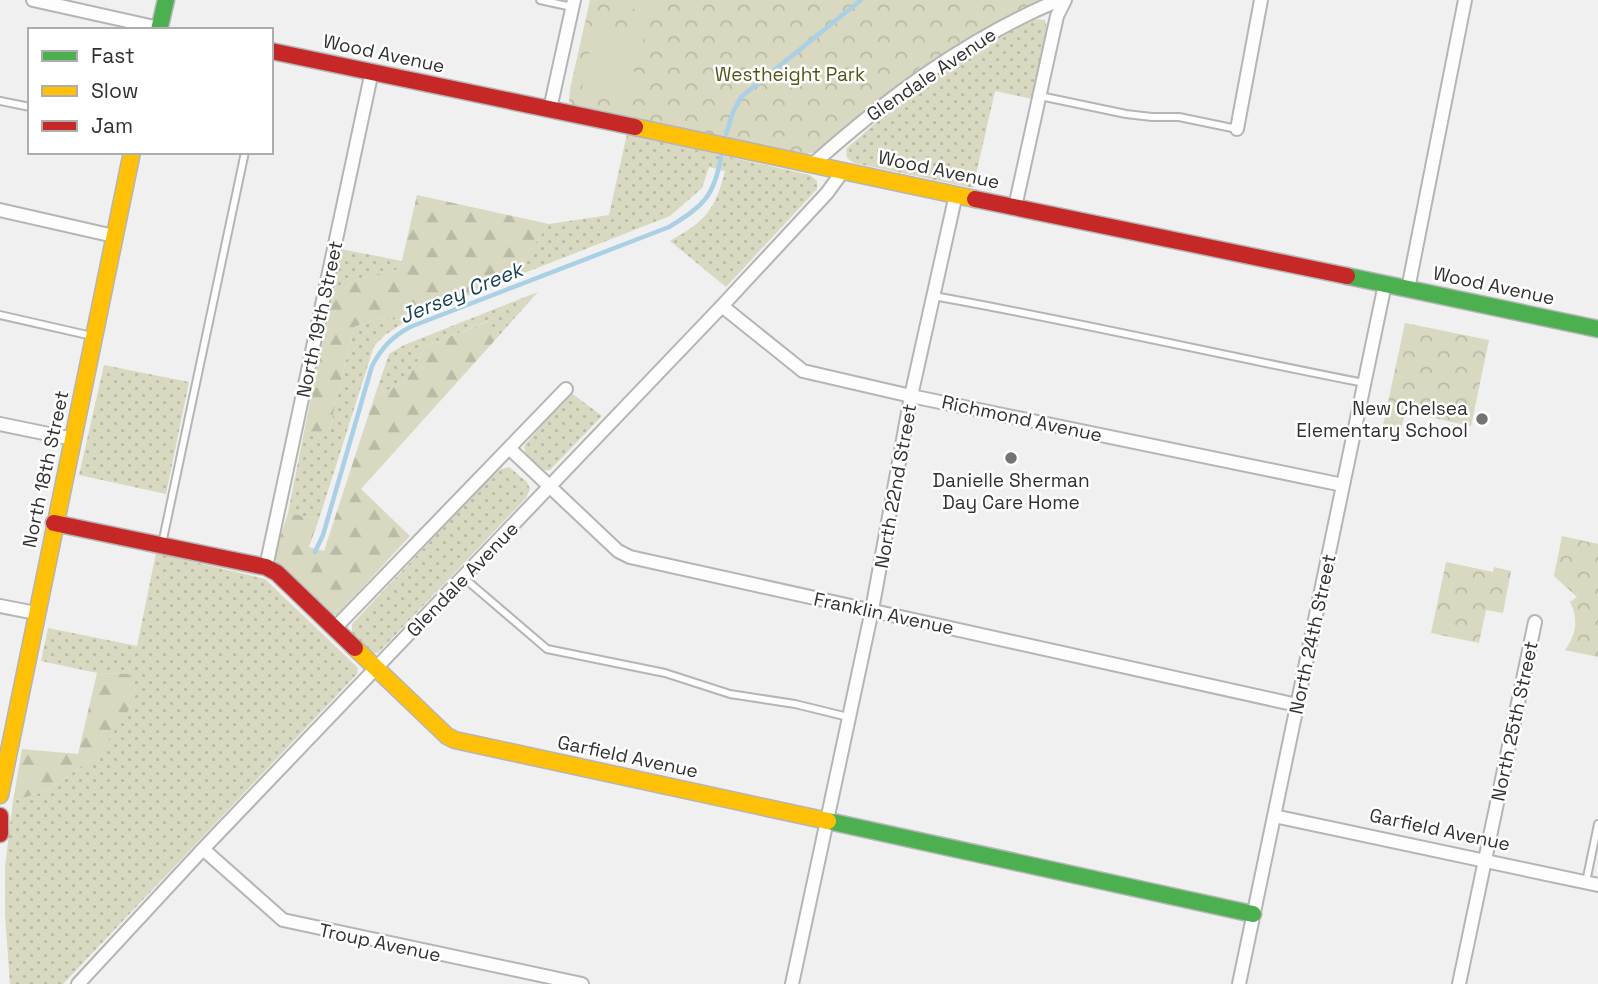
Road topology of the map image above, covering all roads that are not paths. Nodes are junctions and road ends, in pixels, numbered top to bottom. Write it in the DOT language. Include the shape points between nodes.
graph roads {
  1 [pos="33,0"];
  2 [pos="166,0"];
  3 [pos="540,0"];
  4 [pos="1059,0"];
  5 [pos="1065,0"];
  6 [pos="1261,0"];
  7 [pos="1465,0"];
  8 [pos="573,3"];
  9 [pos="158,28"];
  10 [pos="162,28"];
  11 [pos="273,51"];
  12 [pos="372,71"];
  13 [pos="1040,96"];
  14 [pos="0,101"];
  15 [pos="28,107"];
  16 [pos="550,110"];
  17 [pos="1237,129"];
  18 [pos="132,154"];
  19 [pos="245,154"];
  20 [pos="813,164"];
  21 [pos="843,171"];
  22 [pos="956,194"];
  23 [pos="1015,206"];
  24 [pos="0,210"];
  25 [pos="114,236"];
  26 [pos="1385,284"];
  27 [pos="1408,289"];
  28 [pos="934,295"];
  29 [pos="722,306"];
  30 [pos="0,316"];
  31 [pos="1598,328"];
  32 [pos="94,336"];
  33 [pos="1364,383"];
  34 [pos="566,389"];
  35 [pos="911,396"];
  36 [pos="0,424"];
  37 [pos="73,439"];
  38 [pos="509,448"];
  39 [pos="1343,485"];
  40 [pos="548,487"];
  41 [pos="54,523"];
  42 [pos="162,545"];
  43 [pos="266,567"];
  44 [pos="464,578"];
  45 [pos="0,606"];
  46 [pos="873,610"];
  47 [pos="36,614"];
  48 [pos="1535,622"];
  49 [pos="334,629"];
  50 [pos="376,668"];
  51 [pos="1297,705"];
  52 [pos="848,717"];
  53 [pos="0,795"];
  54 [pos="0,816"];
  55 [pos="1274,816"];
  56 [pos="826,820"];
  57 [pos="1598,824"];
  58 [pos="0,834"];
  59 [pos="203,849"];
  60 [pos="1485,860"];
  61 [pos="1592,883"];
  62 [pos="1254,914"];
  63 [pos="78,984"];
  64 [pos="582,984"];
  65 [pos="792,984"];
  66 [pos="1239,984"];
  67 [pos="1459,984"];
  1 -- 9 [label="street"];
  2 -- 10 [label="street"];
  3 -- 8 [label="lane"];
  4 -- 20 [label="street, Glendale Avenue" via="990,32 928,71"];
  5 -- 13 [label="street" via="1057,16"];
  6 -- 17 [label="street"];
  7 -- 27 [label="street"];
  8 -- 16 [label="street"];
  11 -- 12 [label="street, Wood Avenue"];
  12 -- 16 [label="street, Wood Avenue"];
  12 -- 43 [label="street, North 19th Street"];
  13 -- 17 [label="lane" via="1126,114 1179,117"];
  13 -- 23 [label="street"];
  14 -- 15 [label="lane"];
  16 -- 20 [label="street, Wood Avenue"];
  18 -- 25 [label="street, North 18th Street"];
  19 -- 42 [label="lane"];
  20 -- 21 [label="street, Wood Avenue"];
  21 -- 22 [label="street, Wood Avenue"];
  21 -- 29 [label="street, Glendale Avenue"];
  22 -- 23 [label="street, Wood Avenue"];
  22 -- 28 [label="street, North 22nd Street"];
  23 -- 26 [label="street, Wood Avenue"];
  24 -- 25 [label="street"];
  25 -- 32 [label="street, North 18th Street"];
  26 -- 27 [label="street, Wood Avenue"];
  26 -- 33 [label="street, North 24th Street"];
  27 -- 31 [label="street, Wood Avenue"];
  28 -- 33 [label="lane"];
  28 -- 35 [label="street, North 22nd Street"];
  29 -- 35 [label="street, Richmond Avenue" via="803,371"];
  29 -- 40 [label="street, Glendale Avenue"];
  30 -- 32 [label="lane"];
  32 -- 37 [label="street, North 18th Street"];
  33 -- 39 [label="street, North 24th Street"];
  34 -- 38 [label="street"];
  35 -- 39 [label="street, Richmond Avenue"];
  35 -- 46 [label="street, North 22nd Street"];
  36 -- 37 [label="street"];
  37 -- 41 [label="street, North 18th Street"];
  38 -- 40 [label="street, Franklin Avenue"];
  38 -- 49 [label="street"];
  39 -- 51 [label="street, North 24th Street"];
  40 -- 44 [label="street, Glendale Avenue"];
  40 -- 46 [label="street, Franklin Avenue" via="630,557"];
  41 -- 42 [label="street, Garfield Avenue"];
  41 -- 47 [label="street, North 18th Street"];
  42 -- 43 [label="street, Garfield Avenue"];
  43 -- 49 [label="street, Garfield Avenue" via="288,582"];
  44 -- 50 [label="street, Glendale Avenue"];
  44 -- 52 [label="lane" via="547,649 665,673 730,694"];
  45 -- 47 [label="street"];
  46 -- 51 [label="street, Franklin Avenue"];
  46 -- 52 [label="street, North 22nd Street"];
  47 -- 53 [label="street, North 18th Street"];
  48 -- 60 [label="street, North 25th Street"];
  49 -- 50 [label="street, Garfield Avenue"];
  50 -- 56 [label="street, Garfield Avenue" via="455,740"];
  50 -- 59 [label="street, Glendale Avenue"];
  51 -- 55 [label="street, North 24th Street"];
  52 -- 56 [label="street, North 22nd Street"];
  54 -- 58 [label="street"];
  55 -- 60 [label="street, Garfield Avenue"];
  55 -- 62 [label="street, North 24th Street"];
  56 -- 62 [label="street, Garfield Avenue"];
  56 -- 65 [label="street, North 22nd Street"];
  57 -- 61 [label="lane"];
  59 -- 63 [label="street, Glendale Avenue"];
  59 -- 64 [label="street, Troup Avenue" via="283,920"];
  60 -- 61 [label="street, Garfield Avenue"];
  60 -- 67 [label="street, North 25th Street"];
  62 -- 66 [label="street, North 24th Street"];
}
